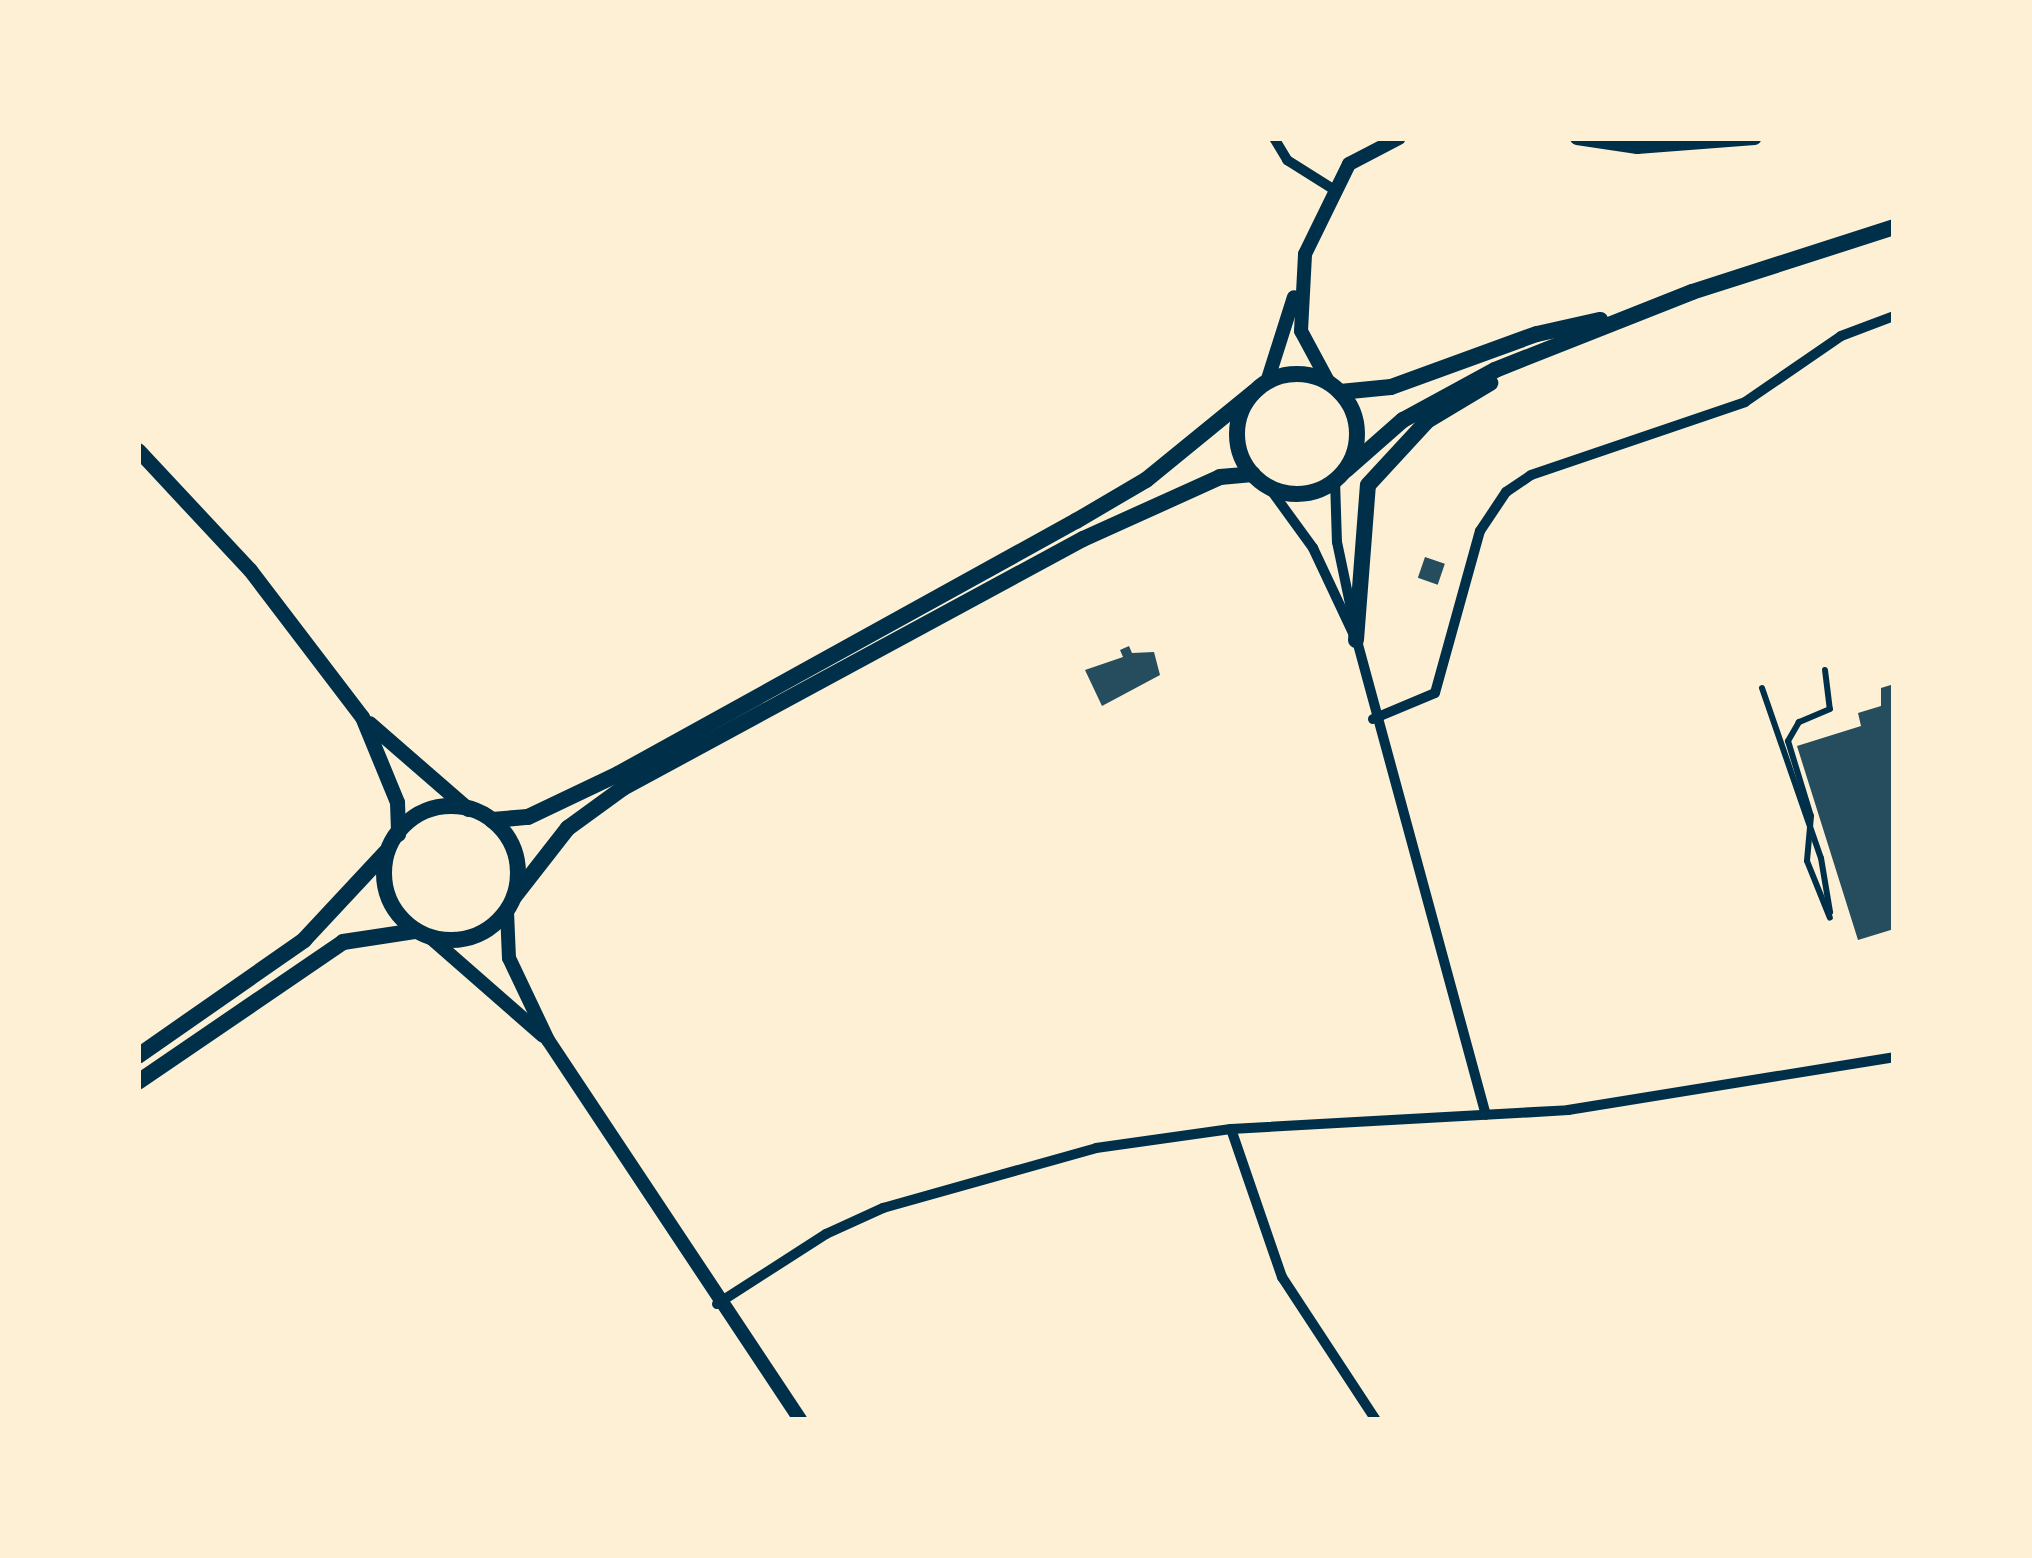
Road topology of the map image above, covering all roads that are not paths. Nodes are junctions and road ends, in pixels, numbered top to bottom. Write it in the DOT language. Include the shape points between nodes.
graph roads {
  1 [pos="1274,138"];
  2 [pos="1399,138"];
  3 [pos="1577,138"];
  4 [pos="1755,138"];
  5 [pos="1333,190"];
  6 [pos="1894,227"];
  7 [pos="1300,280"];
  8 [pos="1648,309"];
  9 [pos="1894,316"];
  10 [pos="1261,387"];
  11 [pos="1335,387"];
  12 [pos="138,450"];
  13 [pos="1341,475"];
  14 [pos="1260,480"];
  15 [pos="1356,640"];
  16 [pos="1825,670"];
  17 [pos="1762,688"];
  18 [pos="362,717"];
  19 [pos="1372,719"];
  20 [pos="468,809"];
  21 [pos="492,820"];
  22 [pos="1809,836"];
  23 [pos="394,841"];
  24 [pos="510,904"];
  25 [pos="424,934"];
  26 [pos="548,1040"];
  27 [pos="138,1056"];
  28 [pos="1894,1057"];
  29 [pos="138,1082"];
  30 [pos="1486,1115"];
  31 [pos="1232,1129"];
  32 [pos="717,1304"];
  33 [pos="800,1420"];
  34 [pos="1376,1420"];
  1 -- 5 [label="street" via="1286,160"];
  2 -- 5 [label="street" via="1349,164"];
  3 -- 4 [label="street" via="1637,147"];
  5 -- 7 [label="street"];
  6 -- 8 [label="main road"];
  7 -- 10 [label="street"];
  7 -- 11 [label="street" via="1301,331"];
  8 -- 11 [label="main road" via="1537,334 1391,387"];
  8 -- 13 [label="main road" via="1448,392 1370,443"];
  8 -- 15 [label="main road" via="1496,380 1427,421 1386,459 1361,507"];
  9 -- 19 [label="street" via="1841,336 1745,401 1531,475 1506,493 1480,531 1435,693"];
  10 -- 11 [label="main road" via="1300,374"];
  10 -- 14 [label="main road" via="1237,442"];
  10 -- 21 [label="main road" via="1146,480 1076,521 618,774 527,817"];
  11 -- 13 [label="main road" via="1358,432"];
  12 -- 18 [label="main road" via="250,570"];
  13 -- 14 [label="main road" via="1297,494"];
  13 -- 15 [label="street" via="1336,542"];
  14 -- 15 [label="street" via="1313,548"];
  14 -- 24 [label="main road" via="1220,477 1083,539 623,788 568,828"];
  15 -- 19 [label="street"];
  16 -- 22 [label="lane" via="1830,709 1799,722 1788,740"];
  17 -- 22 [label="lane"];
  18 -- 20 [label="main road"];
  18 -- 23 [label="main road" via="397,802"];
  19 -- 30 [label="street"];
  20 -- 21 [label="main road"];
  20 -- 23 [label="main road" via="426,812"];
  21 -- 24 [label="main road" via="513,848"];
  22 -- 22 [label="lane" via="1807,861 1830,918 1830,889"];
  23 -- 25 [label="main road" via="388,893"];
  23 -- 27 [label="main road" via="304,940"];
  24 -- 25 [label="main road" via="473,937"];
  24 -- 26 [label="street" via="509,958"];
  25 -- 26 [label="street"];
  25 -- 29 [label="main road" via="381,930 343,943"];
  26 -- 32 [label="street"];
  28 -- 30 [label="street" via="1648,1100"];
  30 -- 31 [label="street"];
  31 -- 32 [label="street" via="1096,1148 958,1182 826,1234"];
  31 -- 34 [label="street" via="1282,1277"];
  32 -- 33 [label="street"];
}
